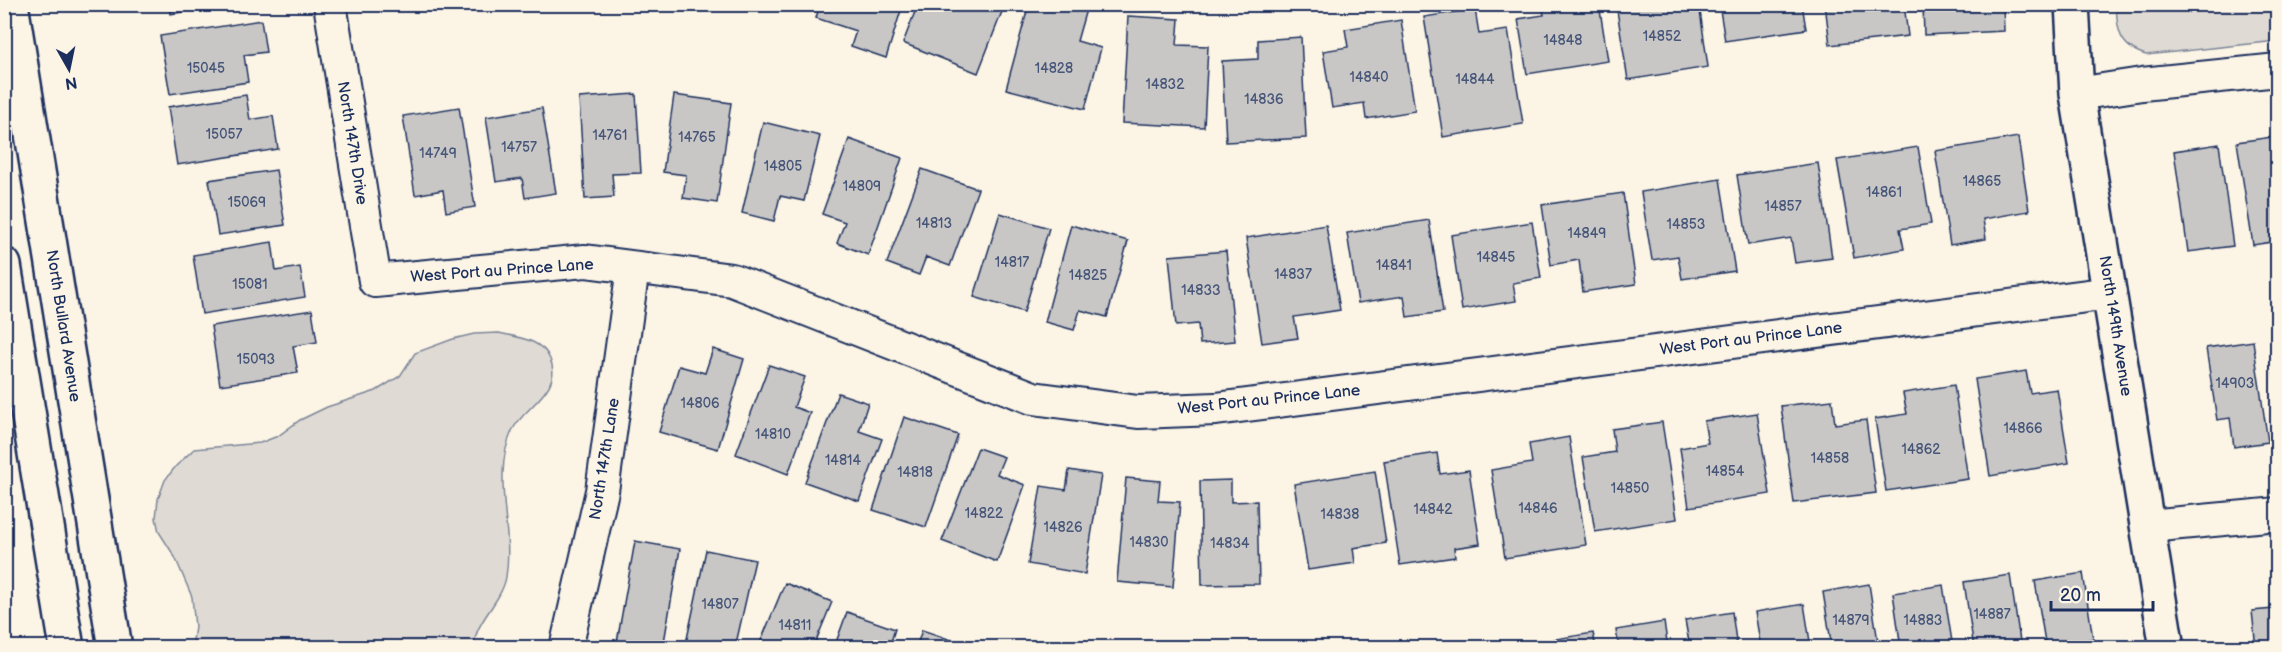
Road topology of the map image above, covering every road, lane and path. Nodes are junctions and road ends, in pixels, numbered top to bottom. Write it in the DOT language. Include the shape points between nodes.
graph roads {
  1 [pos="10,4"];
  2 [pos="330,4"];
  3 [pos="2072,4"];
  4 [pos="2277,70"];
  5 [pos="2077,94"];
  6 [pos="4,265"];
  7 [pos="633,268"];
  8 [pos="375,281"];
  9 [pos="2110,293"];
  10 [pos="2277,514"];
  11 [pos="2148,526"];
  12 [pos="67,648"];
  13 [pos="116,648"];
  14 [pos="566,648"];
  15 [pos="2168,648"];
  1 -- 13 [label="main road, North Bullard Avenue"];
  2 -- 8 [label="street, North 147th Drive"];
  3 -- 5 [label="main road, North 149th Avenue"];
  4 -- 5 [label="street"];
  5 -- 9 [label="main road, North 149th Avenue"];
  6 -- 12 [label="main road"];
  7 -- 8 [label="street, West Port au Prince Lane" via="585,261"];
  7 -- 9 [label="street, West Port au Prince Lane" via="732,280 1033,399 1138,412 1216,409"];
  7 -- 14 [label="street, North 147th Lane" via="602,491"];
  9 -- 11 [label="main road, North 149th Avenue"];
  10 -- 11 [label="street"];
  11 -- 15 [label="main road, North 149th Avenue"];
}
